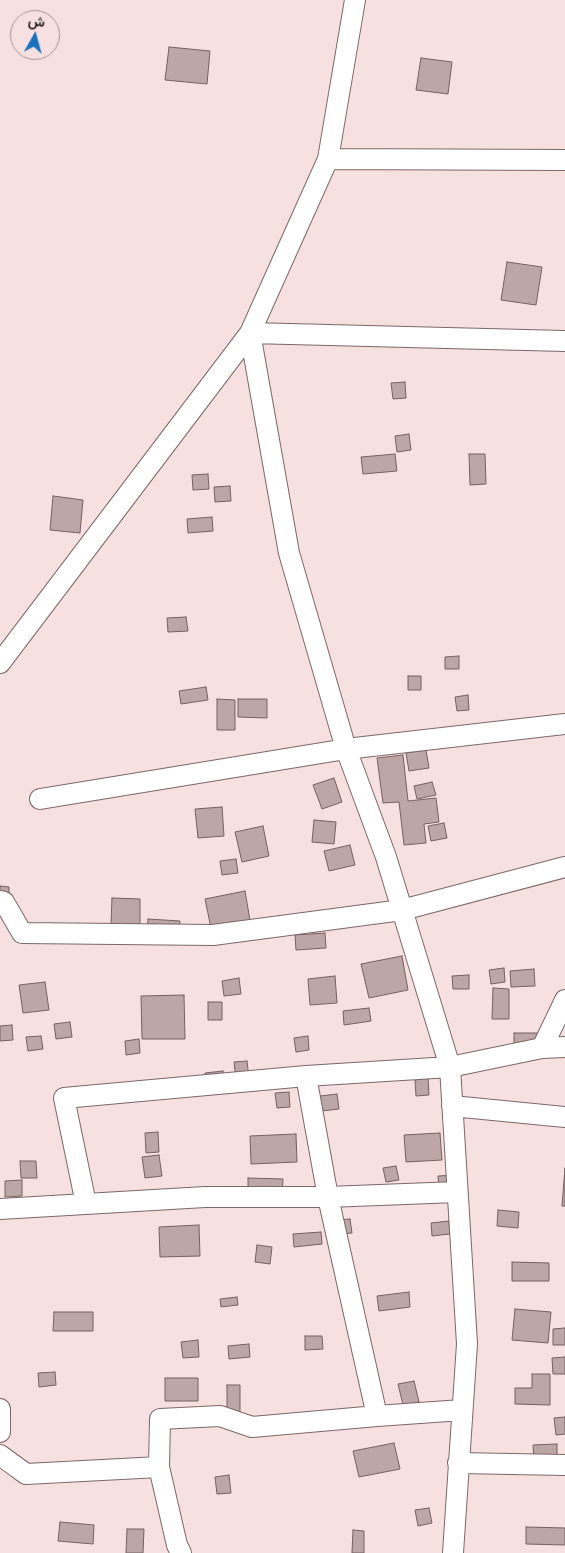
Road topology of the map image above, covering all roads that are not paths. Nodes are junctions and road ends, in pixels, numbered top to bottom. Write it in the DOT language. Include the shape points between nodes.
graph roads {
  1 [pos="355,0"];
  2 [pos="328,160"];
  3 [pos="565,160"];
  4 [pos="250,333"];
  5 [pos="565,341"];
  6 [pos="0,663"];
  7 [pos="565,724"];
  8 [pos="346,749"];
  9 [pos="40,799"];
  10 [pos="565,867"];
  11 [pos="0,901"];
  12 [pos="402,910"];
  13 [pos="565,1000"];
  14 [pos="565,1047"];
  15 [pos="542,1048"];
  16 [pos="450,1067"];
  17 [pos="306,1076"];
  18 [pos="452,1106"];
  19 [pos="565,1117"];
  20 [pos="457,1192"];
  21 [pos="328,1197"];
  22 [pos="86,1204"];
  23 [pos="0,1209"];
  24 [pos="0,1409"];
  25 [pos="462,1410"];
  26 [pos="377,1416"];
  27 [pos="0,1432"];
  28 [pos="0,1455"];
  29 [pos="458,1463"];
  30 [pos="565,1464"];
  31 [pos="159,1467"];
  32 [pos="181,1553"];
  33 [pos="453,1553"];
  1 -- 2 [label="street"];
  2 -- 3 [label="street"];
  2 -- 4 [label="street"];
  4 -- 5 [label="street"];
  4 -- 6 [label="street"];
  4 -- 8 [label="street" via="289,553"];
  7 -- 8 [label="street"];
  8 -- 9 [label="street"];
  8 -- 12 [label="street" via="386,856"];
  10 -- 12 [label="street"];
  11 -- 12 [label="street" via="4,902 22,933 213,935"];
  12 -- 16 [label="street"];
  13 -- 15 [label="street"];
  14 -- 15 [label="street"];
  15 -- 16 [label="street"];
  16 -- 17 [label="street"];
  16 -- 18 [label="street"];
  17 -- 21 [label="street"];
  17 -- 22 [label="street" via="64,1098"];
  18 -- 19 [label="street"];
  18 -- 20 [label="street"];
  20 -- 21 [label="street"];
  20 -- 25 [label="street" via="467,1344"];
  21 -- 22 [label="street" via="205,1197"];
  21 -- 26 [label="street"];
  22 -- 23 [label="street"];
  24 -- 27 [label="street"];
  25 -- 26 [label="street"];
  25 -- 29 [label="street"];
  26 -- 31 [label="street" via="252,1427 220,1416 160,1419"];
  28 -- 31 [label="street" via="26,1474"];
  29 -- 30 [label="street"];
  29 -- 33 [label="street"];
  31 -- 32 [label="street"];
}
